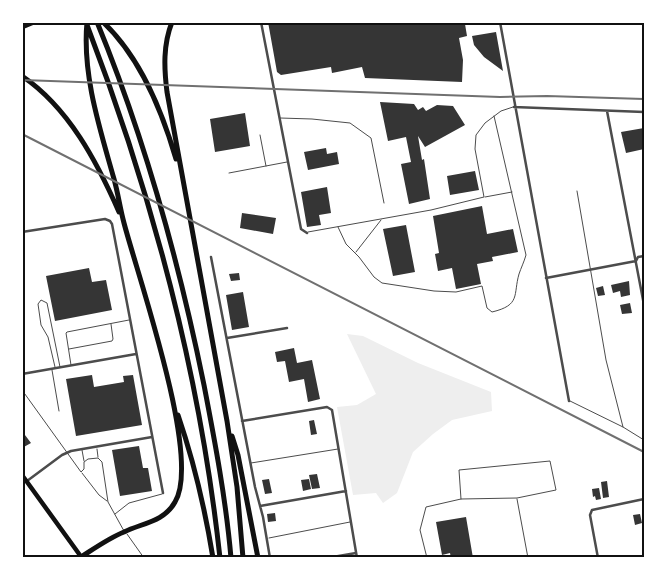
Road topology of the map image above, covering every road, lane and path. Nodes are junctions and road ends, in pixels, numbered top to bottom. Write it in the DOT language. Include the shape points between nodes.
graph roads {
  1 [pos="34,22"];
  2 [pos="86,22"];
  3 [pos="97,22"];
  4 [pos="103,22"];
  5 [pos="172,22"];
  6 [pos="261,22"];
  7 [pos="500,22"];
  8 [pos="22,27"];
  9 [pos="22,76"];
  10 [pos="514,107"];
  11 [pos="607,111"];
  12 [pos="644,112"];
  13 [pos="494,116"];
  14 [pos="280,118"];
  15 [pos="260,135"];
  16 [pos="288,162"];
  17 [pos="266,167"];
  18 [pos="229,174"];
  19 [pos="183,182"];
  20 [pos="576,191"];
  21 [pos="512,192"];
  22 [pos="484,197"];
  23 [pos="384,203"];
  24 [pos="381,219"];
  25 [pos="123,222"];
  26 [pos="338,227"];
  27 [pos="22,232"];
  28 [pos="307,232"];
  29 [pos="355,253"];
  30 [pos="644,256"];
  31 [pos="211,257"];
  32 [pos="636,261"];
  33 [pos="591,269"];
  34 [pos="546,278"];
  35 [pos="644,305"];
  36 [pos="129,320"];
  37 [pos="111,323"];
  38 [pos="288,328"];
  39 [pos="227,338"];
  40 [pos="69,349"];
  41 [pos="136,354"];
  42 [pos="72,366"];
  43 [pos="60,368"];
  44 [pos="53,369"];
  45 [pos="22,374"];
  46 [pos="22,390"];
  47 [pos="172,396"];
  48 [pos="569,401"];
  49 [pos="59,411"];
  50 [pos="227,421"];
  51 [pos="242,422"];
  52 [pos="623,427"];
  53 [pos="152,437"];
  54 [pos="644,440"];
  55 [pos="96,446"];
  56 [pos="81,449"];
  57 [pos="339,449"];
  58 [pos="66,453"];
  59 [pos="98,458"];
  60 [pos="84,462"];
  61 [pos="250,465"];
  62 [pos="81,472"];
  63 [pos="22,475"];
  64 [pos="26,481"];
  65 [pos="346,491"];
  66 [pos="163,494"];
  67 [pos="517,498"];
  68 [pos="461,499"];
  69 [pos="644,499"];
  70 [pos="108,502"];
  71 [pos="260,506"];
  72 [pos="115,514"];
  73 [pos="351,522"];
  74 [pos="124,531"];
  75 [pos="267,538"];
  76 [pos="356,552"];
  77 [pos="82,557"];
  78 [pos="72,558"];
  79 [pos="144,558"];
  80 [pos="213,558"];
  81 [pos="220,558"];
  82 [pos="232,558"];
  83 [pos="243,558"];
  84 [pos="258,558"];
  85 [pos="270,558"];
  86 [pos="327,558"];
  87 [pos="357,558"];
  88 [pos="427,558"];
  89 [pos="528,558"];
  90 [pos="598,558"];
  1 -- 8 [label="highway"];
  2 -- 25 [label="highway" via="94,98"];
  2 -- 81 [label="highway" via="134,158 165,264 208,465"];
  3 -- 82 [label="highway" via="140,139 179,274 212,424"];
  4 -- 19 [label="highway" via="122,44 154,98"];
  5 -- 19 [label="highway" via="164,59"];
  6 -- 14 [label="street"];
  7 -- 10 [label="street"];
  9 -- 25 [label="highway" via="53,103 77,134 100,171"];
  10 -- 11 [label="street"];
  10 -- 13 [label="lane"];
  10 -- 34 [label="street"];
  11 -- 12 [label="street"];
  11 -- 32 [label="street"];
  13 -- 21 [label="lane"];
  13 -- 22 [label="lane" via="482,126 475,141"];
  14 -- 16 [label="street"];
  14 -- 23 [label="lane" via="350,123 371,138"];
  15 -- 17 [label="lane"];
  16 -- 17 [label="lane"];
  16 -- 28 [label="street" via="301,229"];
  17 -- 18 [label="lane"];
  19 -- 50 [label="highway"];
  20 -- 33 [label="lane"];
  21 -- 22 [label="lane"];
  21 -- 29 [label="lane" via="526,256 516,296 501,310 489,310 482,286 456,292 382,283"];
  22 -- 24 [label="lane"];
  24 -- 26 [label="lane"];
  24 -- 29 [label="lane"];
  25 -- 47 [label="highway"];
  26 -- 28 [label="lane"];
  26 -- 29 [label="lane" via="346,244"];
  27 -- 36 [label="street" via="108,220 112,224"];
  30 -- 32 [label="street"];
  31 -- 39 [label="street"];
  32 -- 33 [label="street"];
  32 -- 35 [label="street"];
  33 -- 34 [label="street"];
  33 -- 52 [label="lane" via="606,360"];
  34 -- 48 [label="street"];
  36 -- 37 [label="lane"];
  36 -- 41 [label="street"];
  37 -- 40 [label="lane" via="112,341"];
  37 -- 40 [label="lane" via="67,332"];
  38 -- 39 [label="street"];
  39 -- 51 [label="street"];
  40 -- 42 [label="lane"];
  41 -- 42 [label="street"];
  41 -- 53 [label="street"];
  42 -- 43 [label="street"];
  43 -- 44 [label="street"];
  43 -- 44 [label="lane" via="47,303 41,300 38,312 48,337"];
  44 -- 45 [label="street"];
  44 -- 49 [label="lane"];
  46 -- 58 [label="lane"];
  47 -- 74 [label="highway" via="181,444 182,478 178,496 164,515"];
  47 -- 80 [label="highway" via="204,505"];
  48 -- 52 [label="lane"];
  50 -- 83 [label="highway"];
  50 -- 84 [label="highway" via="238,455"];
  51 -- 57 [label="street" via="330,408"];
  51 -- 61 [label="street"];
  52 -- 54 [label="lane"];
  53 -- 55 [label="street"];
  53 -- 66 [label="street"];
  55 -- 56 [label="street"];
  55 -- 59 [label="lane"];
  56 -- 58 [label="street"];
  56 -- 60 [label="lane"];
  57 -- 61 [label="lane"];
  57 -- 65 [label="street"];
  58 -- 62 [label="lane"];
  58 -- 64 [label="street"];
  59 -- 60 [label="lane"];
  59 -- 70 [label="lane" via="102,462"];
  60 -- 62 [label="lane"];
  61 -- 71 [label="street"];
  62 -- 70 [label="lane"];
  63 -- 64 [label="main road"];
  64 -- 77 [label="main road"];
  65 -- 71 [label="street"];
  65 -- 73 [label="street"];
  66 -- 72 [label="lane" via="129,503"];
  67 -- 68 [label="lane"];
  67 -- 68 [label="lane" via="556,490 550,461 459,470"];
  67 -- 89 [label="lane"];
  68 -- 88 [label="lane" via="426,507 420,530"];
  69 -- 90 [label="street" via="591,512"];
  70 -- 72 [label="lane"];
  71 -- 75 [label="street"];
  72 -- 74 [label="lane"];
  73 -- 75 [label="lane"];
  73 -- 76 [label="street"];
  74 -- 77 [label="highway"];
  74 -- 79 [label="lane"];
  75 -- 85 [label="street"];
  76 -- 86 [label="street"];
  76 -- 87 [label="street"];
  77 -- 78 [label="street"];
}
